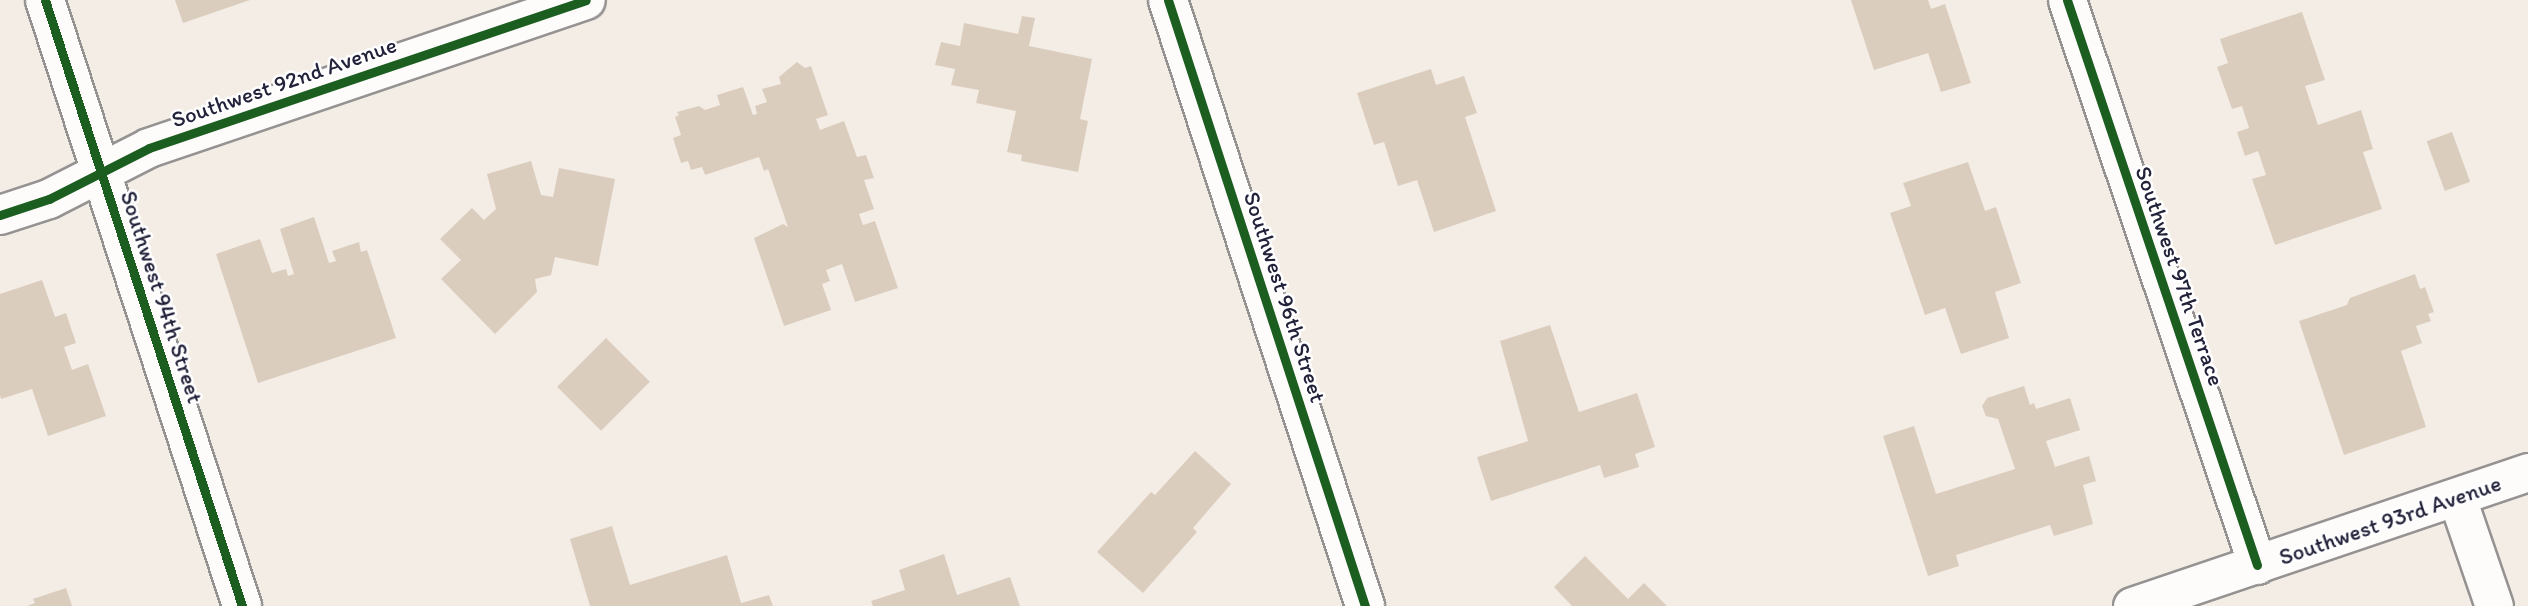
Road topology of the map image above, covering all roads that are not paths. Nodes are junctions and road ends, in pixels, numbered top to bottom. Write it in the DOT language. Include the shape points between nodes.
graph roads {
  1 [pos="45,0"];
  2 [pos="586,0"];
  3 [pos="1168,0"];
  4 [pos="2067,0"];
  5 [pos="100,171"];
  6 [pos="0,215"];
  7 [pos="2528,472"];
  8 [pos="2457,498"];
  9 [pos="2257,565"];
  10 [pos="243,606"];
  11 [pos="1365,606"];
  12 [pos="2132,606"];
  13 [pos="2494,606"];
  1 -- 5 [label="street, Southwest 94th Street"];
  2 -- 5 [label="street, Southwest 92nd Avenue" via="149,148"];
  3 -- 11 [label="street, Southwest 96th Street"];
  4 -- 9 [label="street, Southwest 97th Terrace"];
  5 -- 6 [label="street, Southwest 92nd Avenue" via="49,200"];
  5 -- 10 [label="street, Southwest 94th Street"];
  7 -- 8 [label="street, Southwest 93rd Avenue"];
  8 -- 9 [label="street, Southwest 93rd Avenue"];
  8 -- 13 [label="street"];
  9 -- 12 [label="street, Southwest 93rd Avenue"];
}
